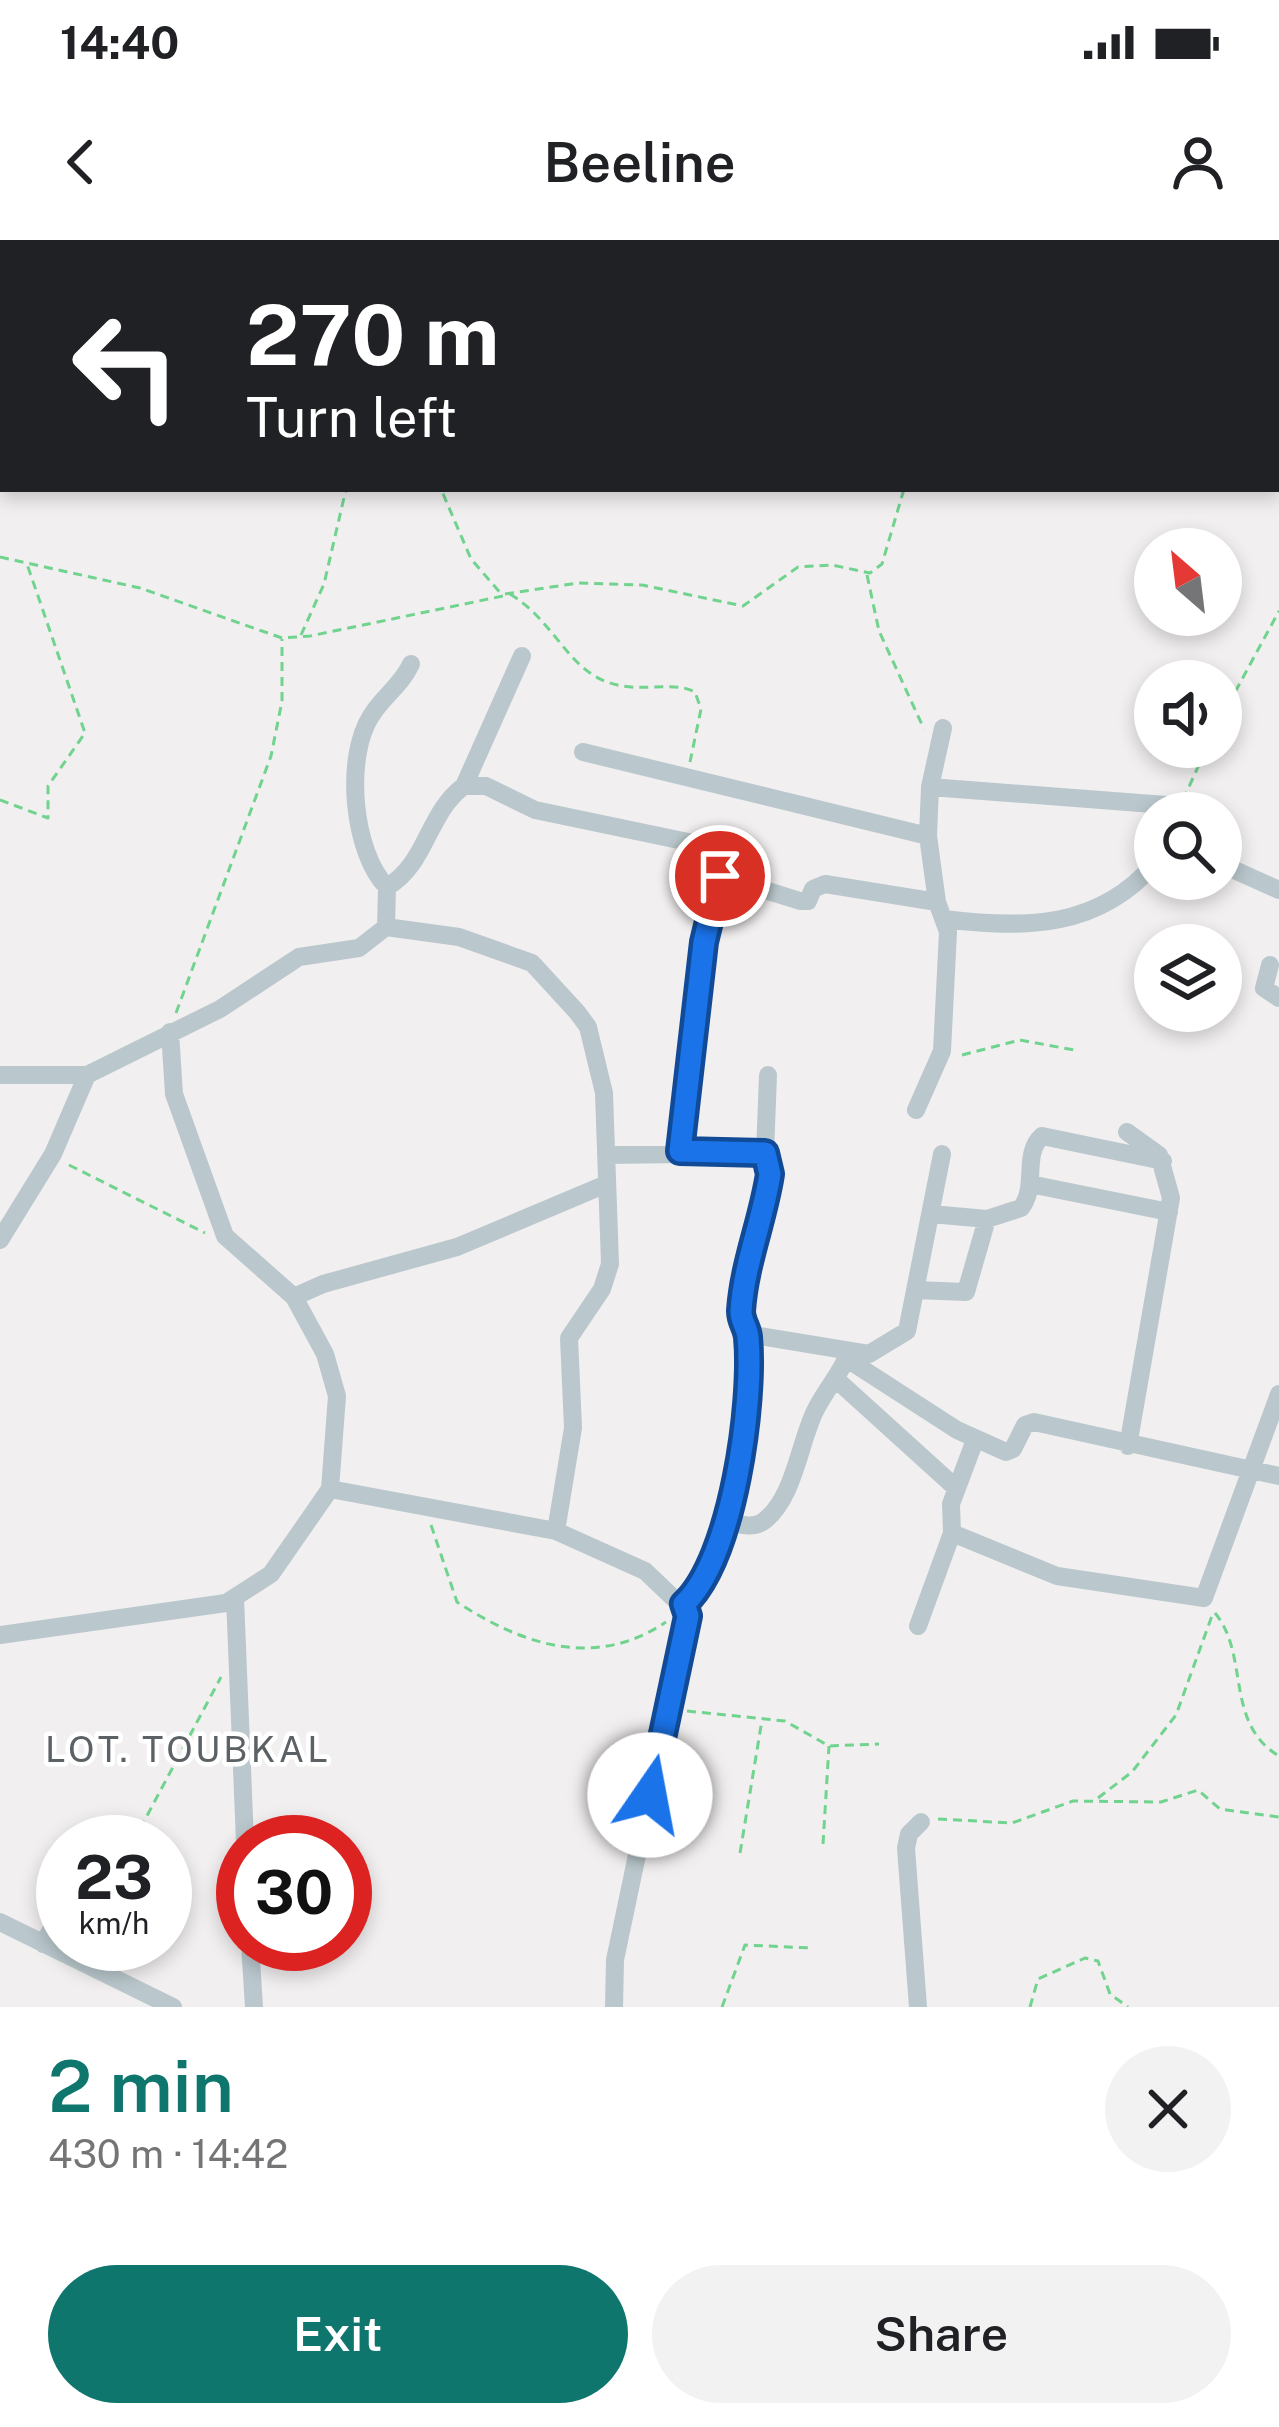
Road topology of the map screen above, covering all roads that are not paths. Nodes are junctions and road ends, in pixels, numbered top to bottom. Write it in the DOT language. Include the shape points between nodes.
graph roads {
  1 [pos="523,656"];
  2 [pos="411,664"];
  3 [pos="944,728"];
  4 [pos="583,752"];
  5 [pos="464,786"];
  6 [pos="930,787"];
  7 [pos="1134,803"];
  8 [pos="928,836"];
  9 [pos="1242,873"];
  10 [pos="720,876"];
  11 [pos="1134,883"];
  12 [pos="387,887"];
  13 [pos="1279,890"];
  14 [pos="940,910"];
  15 [pos="386,927"];
  16 [pos="1270,965"];
  17 [pos="1279,998"];
  18 [pos="170,1032"];
  19 [pos="0,1075"];
  20 [pos="87,1075"];
  21 [pos="768,1075"];
  22 [pos="916,1110"];
  23 [pos="1126,1132"];
  24 [pos="680,1151"];
  25 [pos="765,1153"];
  26 [pos="605,1154"];
  27 [pos="942,1154"];
  28 [pos="1163,1161"];
  29 [pos="1030,1184"];
  30 [pos="604,1185"];
  31 [pos="1169,1213"];
  32 [pos="931,1214"];
  33 [pos="987,1219"];
  34 [pos="0,1240"];
  35 [pos="915,1290"];
  36 [pos="293,1297"];
  37 [pos="748,1331"];
  38 [pos="849,1355"];
  39 [pos="838,1381"];
  40 [pos="1279,1394"];
  41 [pos="975,1440"];
  42 [pos="1128,1446"];
  43 [pos="1252,1471"];
  44 [pos="1279,1476"];
  45 [pos="956,1488"];
  46 [pos="330,1489"];
  47 [pos="727,1522"];
  48 [pos="556,1532"];
  49 [pos="952,1532"];
  50 [pos="235,1598"];
  51 [pos="686,1606"];
  52 [pos="918,1626"];
  53 [pos="0,1635"];
  54 [pos="243,1815"];
  55 [pos="921,1822"];
  56 [pos="0,1922"];
  57 [pos="36,1940"];
  58 [pos="99,1971"];
  59 [pos="252,1971"];
  60 [pos="173,2007"];
  61 [pos="254,2007"];
  62 [pos="614,2007"];
  63 [pos="918,2007"];
  1 -- 5 [label="street"];
  2 -- 12 [label="street" via="366,724 356,789 360,840"];
  3 -- 6 [label="street"];
  4 -- 8 [label="street"];
  5 -- 10 [label="street" via="486,787 535,810 717,848"];
  5 -- 12 [label="street" via="431,821 409,869"];
  6 -- 7 [label="street"];
  6 -- 8 [label="street"];
  8 -- 14 [label="street"];
  9 -- 13 [label="street"];
  10 -- 14 [label="street" via="804,901 825,884"];
  10 -- 24 [label="street" via="704,942"];
  11 -- 14 [label="street" via="1089,915 1027,925"];
  12 -- 15 [label="street"];
  14 -- 22 [label="street" via="948,932 942,1051"];
  15 -- 18 [label="street" via="359,948 299,957"];
  15 -- 26 [label="street" via="459,938 532,963 588,1027 604,1093"];
  16 -- 17 [label="street" via="1264,988"];
  18 -- 20 [label="street"];
  18 -- 36 [label="street" via="174,1094 225,1235"];
  19 -- 20 [label="street"];
  20 -- 34 [label="street" via="53,1154"];
  21 -- 25 [label="street"];
  23 -- 28 [label="street"];
  24 -- 25 [label="street"];
  24 -- 26 [label="street"];
  25 -- 37 [label="street" via="770,1174 741,1315"];
  26 -- 30 [label="street"];
  27 -- 32 [label="street"];
  28 -- 29 [label="street" via="1047,1135 1032,1147"];
  28 -- 31 [label="street"];
  29 -- 31 [label="street"];
  29 -- 33 [label="street" via="1024,1206"];
  30 -- 36 [label="street" via="457,1247"];
  30 -- 48 [label="street" via="610,1264 569,1338 573,1428"];
  31 -- 42 [label="street"];
  32 -- 33 [label="street"];
  32 -- 35 [label="street"];
  33 -- 35 [label="street" via="966,1292"];
  35 -- 38 [label="street" via="907,1331 869,1354"];
  36 -- 46 [label="street" via="334,1382"];
  37 -- 38 [label="street"];
  37 -- 47 [label="street"];
  38 -- 39 [label="street"];
  38 -- 41 [label="street"];
  39 -- 45 [label="street"];
  39 -- 47 [label="street" via="815,1411 767,1519"];
  40 -- 43 [label="street"];
  41 -- 42 [label="street" via="1009,1452 1034,1422"];
  41 -- 45 [label="street"];
  42 -- 43 [label="street"];
  43 -- 44 [label="street"];
  43 -- 49 [label="street" via="1201,1600 1057,1576"];
  45 -- 49 [label="street"];
  46 -- 48 [label="street"];
  46 -- 50 [label="street" via="292,1551"];
  47 -- 51 [label="street"];
  48 -- 51 [label="street" via="646,1571"];
  49 -- 52 [label="street"];
  50 -- 53 [label="street"];
  50 -- 54 [label="street"];
  51 -- 62 [label="street" via="615,1960"];
  55 -- 63 [label="street" via="906,1849"];
  56 -- 57 [label="street"];
  58 -- 60 [label="street"];
  59 -- 61 [label="street"];
}
